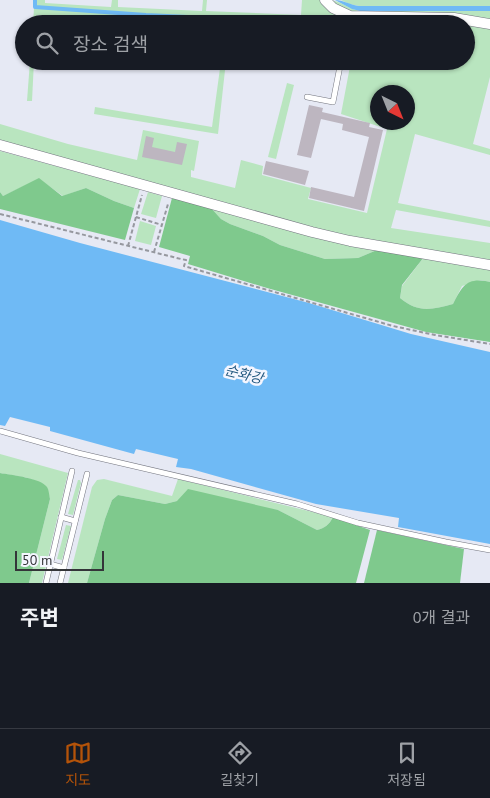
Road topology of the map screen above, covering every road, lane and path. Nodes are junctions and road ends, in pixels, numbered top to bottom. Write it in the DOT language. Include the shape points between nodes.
graph roads {
  1 [pos="325,0"];
  2 [pos="342,15"];
  3 [pos="475,22"];
  4 [pos="490,24"];
  5 [pos="339,70"];
  6 [pos="307,97"];
  7 [pos="0,145"];
  8 [pos="144,186"];
  9 [pos="171,192"];
  10 [pos="0,214"];
  11 [pos="136,217"];
  12 [pos="162,225"];
  13 [pos="128,246"];
  14 [pos="154,252"];
  15 [pos="490,265"];
  16 [pos="490,344"];
  17 [pos="0,432"];
  18 [pos="72,471"];
  19 [pos="87,474"];
  20 [pos="61,517"];
  21 [pos="75,521"];
  22 [pos="490,550"];
  23 [pos="50,564"];
  24 [pos="64,568"];
  25 [pos="46,583"];
  26 [pos="60,583"];
  1 -- 2 [label="street"];
  3 -- 4 [label="street"];
  5 -- 6 [label="lane" via="334,102"];
  7 -- 8 [label="street"];
  8 -- 9 [label="street"];
  8 -- 11 [label="path"];
  9 -- 12 [label="path"];
  9 -- 15 [label="street" via="350,241"];
  10 -- 13 [label="path"];
  11 -- 12 [label="path"];
  11 -- 13 [label="path"];
  12 -- 14 [label="path"];
  13 -- 14 [label="path"];
  14 -- 16 [label="path" via="186,260 184,266 393,326"];
  17 -- 22 [label="lane" via="297,504 358,523"];
  18 -- 20 [label="lane"];
  19 -- 21 [label="lane"];
  20 -- 21 [label="lane"];
  20 -- 23 [label="lane"];
  21 -- 24 [label="lane"];
  23 -- 24 [label="lane"];
  23 -- 25 [label="lane"];
  24 -- 26 [label="lane"];
}
